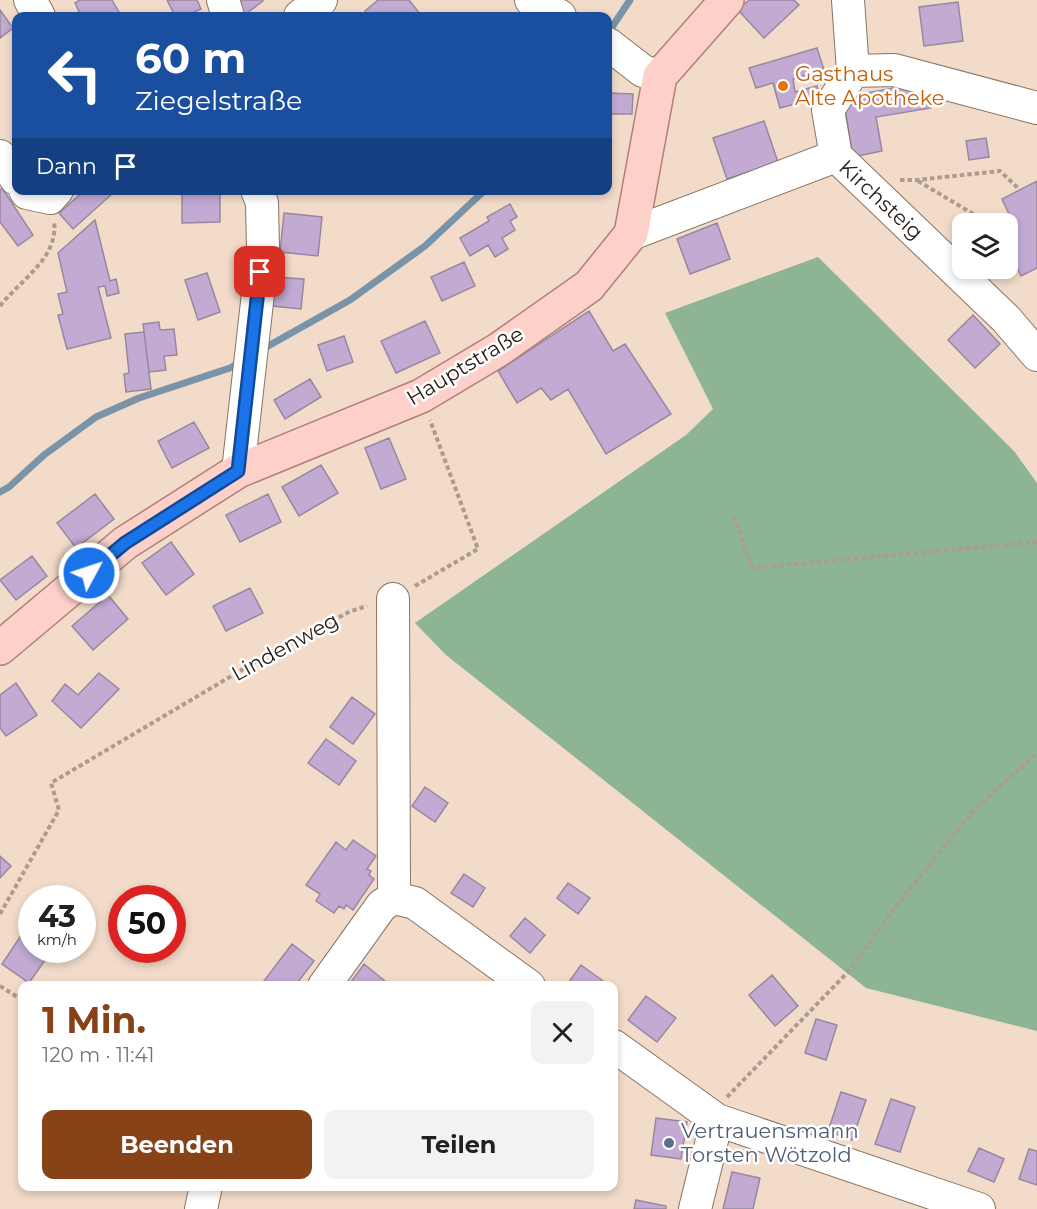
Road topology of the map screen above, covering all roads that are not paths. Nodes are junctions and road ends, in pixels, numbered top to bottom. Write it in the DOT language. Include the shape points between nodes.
graph roads {
  1 [pos="321,0"];
  2 [pos="531,0"];
  3 [pos="727,0"];
  4 [pos="848,0"];
  5 [pos="305,12"];
  6 [pos="553,12"];
  7 [pos="612,46"];
  8 [pos="853,72"];
  9 [pos="660,76"];
  10 [pos="1037,108"];
  11 [pos="0,156"];
  12 [pos="836,156"];
  13 [pos="12,172"];
  14 [pos="259,195"];
  15 [pos="631,234"];
  16 [pos="1037,355"];
  17 [pos="238,471"];
  18 [pos="393,599"];
  19 [pos="0,648"];
  20 [pos="394,898"];
  21 [pos="328,981"];
  22 [pos="523,981"];
  23 [pos="618,1049"];
  24 [pos="713,1118"];
  25 [pos="206,1191"];
  26 [pos="201,1209"];
  27 [pos="695,1209"];
  28 [pos="979,1209"];
  1 -- 5 [label="street"];
  2 -- 6 [label="street"];
  3 -- 9 [label="main road"];
  4 -- 8 [label="street"];
  7 -- 9 [label="street" via="643,71"];
  8 -- 10 [label="street" via="894,70"];
  8 -- 12 [label="street" via="828,110"];
  9 -- 15 [label="main road, Hauptstraße"];
  11 -- 13 [label="street"];
  12 -- 15 [label="street, Kirchsteig"];
  12 -- 16 [label="street, Kirchsteig" via="1006,319"];
  14 -- 17 [label="street" via="263,249"];
  15 -- 17 [label="main road, Hauptstraße" via="590,286 498,350 421,396"];
  17 -- 19 [label="main road, Hauptstraße" via="125,543"];
  18 -- 20 [label="street"];
  20 -- 21 [label="street" via="382,905"];
  20 -- 22 [label="street" via="415,903"];
  23 -- 24 [label="street"];
  24 -- 27 [label="street"];
  24 -- 28 [label="street"];
  25 -- 26 [label="street"];
}
